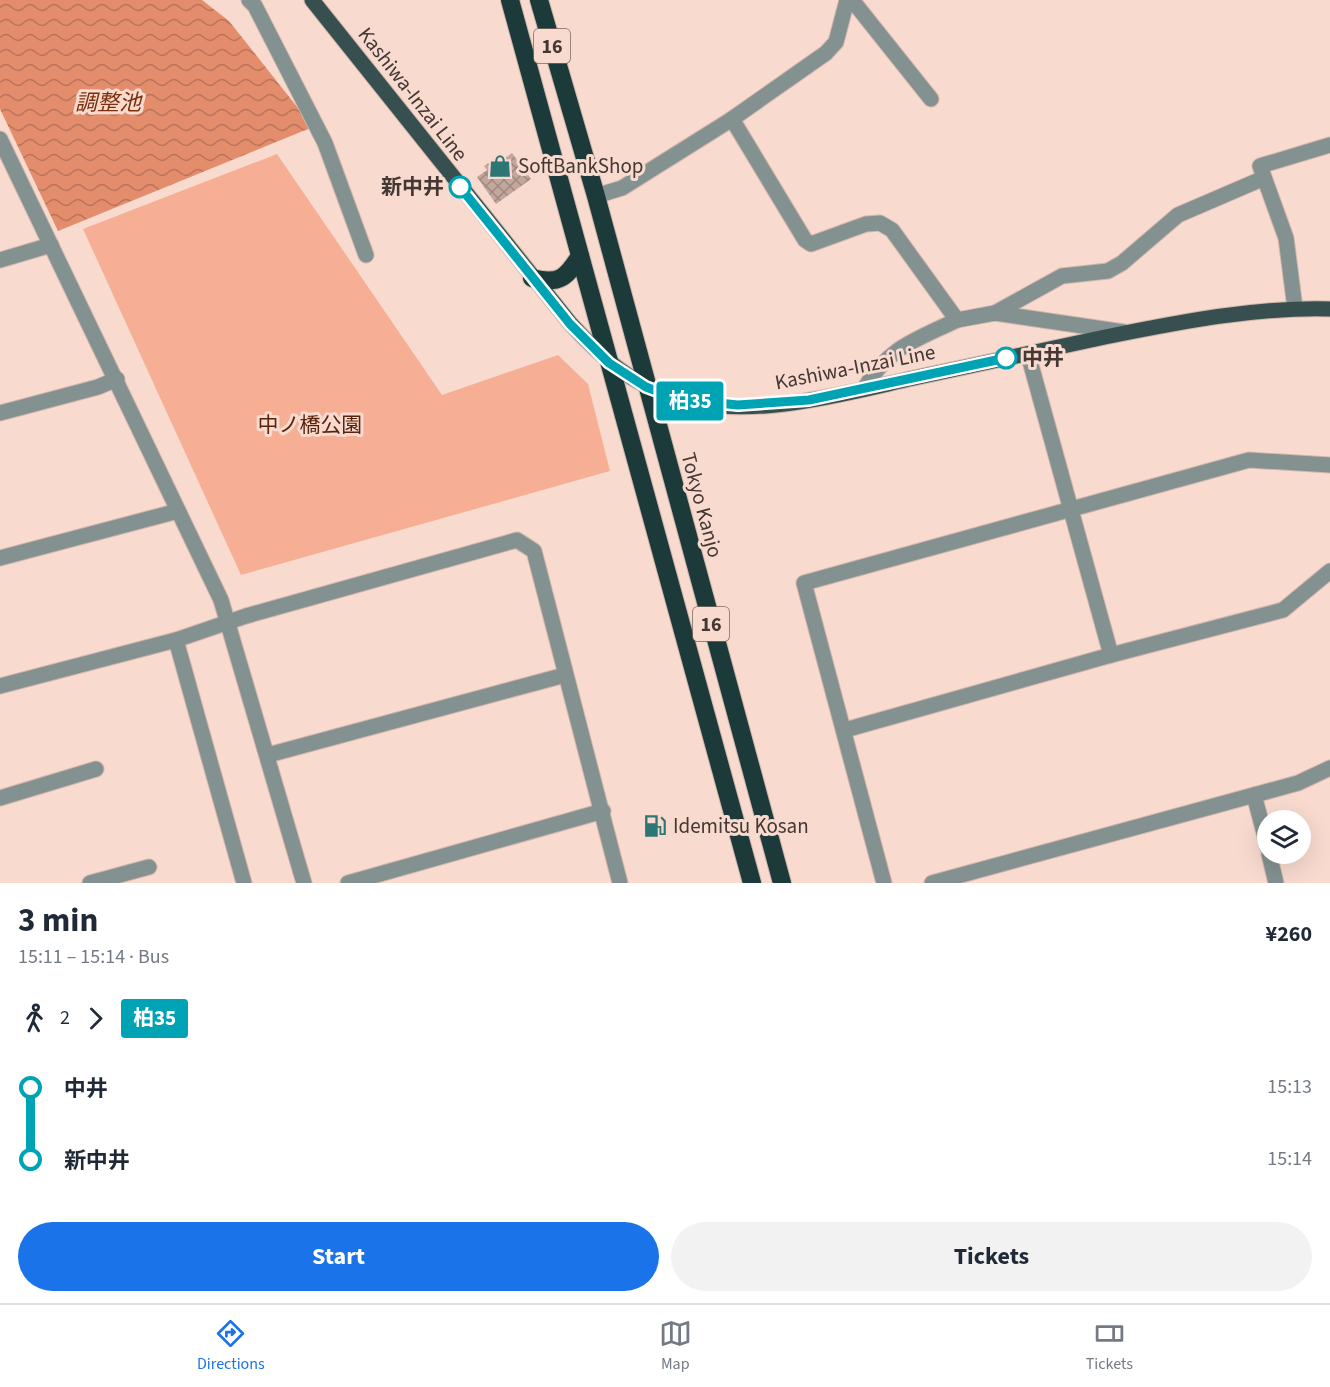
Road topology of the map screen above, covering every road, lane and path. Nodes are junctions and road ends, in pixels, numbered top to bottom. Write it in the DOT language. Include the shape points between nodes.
graph roads {
  1 [pos="249,0"];
  2 [pos="312,0"];
  3 [pos="510,0"];
  4 [pos="539,0"];
  5 [pos="847,0"];
  6 [pos="852,0"];
  7 [pos="931,99"];
  8 [pos="732,119"];
  9 [pos="0,139"];
  10 [pos="1330,145"];
  11 [pos="1264,178"];
  12 [pos="596,196"];
  13 [pos="51,245"];
  14 [pos="366,255"];
  15 [pos="580,256"];
  16 [pos="0,260"];
  17 [pos="532,278"];
  18 [pos="1295,308"];
  19 [pos="1330,309"];
  20 [pos="995,313"];
  21 [pos="957,320"];
  22 [pos="1127,333"];
  23 [pos="1028,354"];
  24 [pos="609,363"];
  25 [pos="117,379"];
  26 [pos="646,387"];
  27 [pos="864,389"];
  28 [pos="0,413"];
  29 [pos="1330,465"];
  30 [pos="1070,508"];
  31 [pos="178,511"];
  32 [pos="0,558"];
  33 [pos="1330,571"];
  34 [pos="229,622"];
  35 [pos="176,640"];
  36 [pos="1112,655"];
  37 [pos="565,675"];
  38 [pos="0,686"];
  39 [pos="845,730"];
  40 [pos="268,755"];
  41 [pos="1330,768"];
  42 [pos="96,769"];
  43 [pos="1254,795"];
  44 [pos="0,798"];
  45 [pos="1258,810"];
  46 [pos="603,811"];
  47 [pos="1271,864"];
  48 [pos="149,867"];
  49 [pos="750,876"];
  50 [pos="90,883"];
  51 [pos="244,883"];
  52 [pos="304,883"];
  53 [pos="348,883"];
  54 [pos="620,883"];
  55 [pos="782,883"];
  56 [pos="884,883"];
  57 [pos="932,883"];
  58 [pos="1276,883"];
  1 -- 14 [label="street" via="325,143"];
  2 -- 17 [label="main road, Kashiwa-Inzai Line"];
  3 -- 15 [label="highway, 16"];
  4 -- 12 [label="highway, Tokyo Kanjo / 16"];
  5 -- 8 [label="street" via="836,42 826,53"];
  6 -- 7 [label="street"];
  8 -- 12 [label="street" via="622,188"];
  8 -- 21 [label="street" via="805,240 811,244 866,224 880,223 892,230"];
  9 -- 13 [label="street"];
  10 -- 11 [label="street" via="1260,166"];
  11 -- 18 [label="street" via="1286,238"];
  11 -- 20 [label="street" via="1178,215 1108,272 1062,276"];
  12 -- 26 [label="highway, Tokyo Kanjo / 16"];
  13 -- 16 [label="street"];
  13 -- 25 [label="street"];
  15 -- 17 [label="highway" via="562,278 549,283"];
  15 -- 24 [label="highway, 16"];
  17 -- 24 [label="main road, Kashiwa-Inzai Line"];
  18 -- 19 [label="main road, Kashiwa-Inzai Line"];
  18 -- 22 [label="main road, Kashiwa-Inzai Line" via="1229,314"];
  20 -- 21 [label="street"];
  20 -- 22 [label="street"];
  21 -- 27 [label="street" via="894,351 875,369"];
  22 -- 23 [label="main road, Kashiwa-Inzai Line"];
  23 -- 27 [label="main road, Kashiwa-Inzai Line"];
  23 -- 30 [label="street"];
  24 -- 26 [label="main road, Kashiwa-Inzai Line"];
  24 -- 49 [label="highway, 16"];
  25 -- 28 [label="street"];
  25 -- 31 [label="street"];
  26 -- 27 [label="main road, Kashiwa-Inzai Line" via="678,399 738,405 809,400"];
  26 -- 55 [label="highway, Tokyo Kanjo / 16"];
  29 -- 30 [label="street" via="1249,460"];
  30 -- 36 [label="street"];
  30 -- 39 [label="street" via="804,583"];
  31 -- 32 [label="street"];
  31 -- 34 [label="street"];
  33 -- 36 [label="street" via="1283,610"];
  34 -- 35 [label="street"];
  34 -- 37 [label="street" via="518,540 534,551"];
  34 -- 40 [label="street"];
  35 -- 38 [label="street"];
  35 -- 51 [label="street"];
  36 -- 39 [label="street"];
  37 -- 40 [label="street"];
  37 -- 46 [label="street"];
  39 -- 56 [label="street"];
  40 -- 52 [label="street"];
  41 -- 43 [label="street" via="1298,783"];
  42 -- 44 [label="street"];
  43 -- 45 [label="street"];
  43 -- 57 [label="street"];
  46 -- 53 [label="street"];
  46 -- 54 [label="street"];
  47 -- 58 [label="street"];
  48 -- 50 [label="street"];
}
